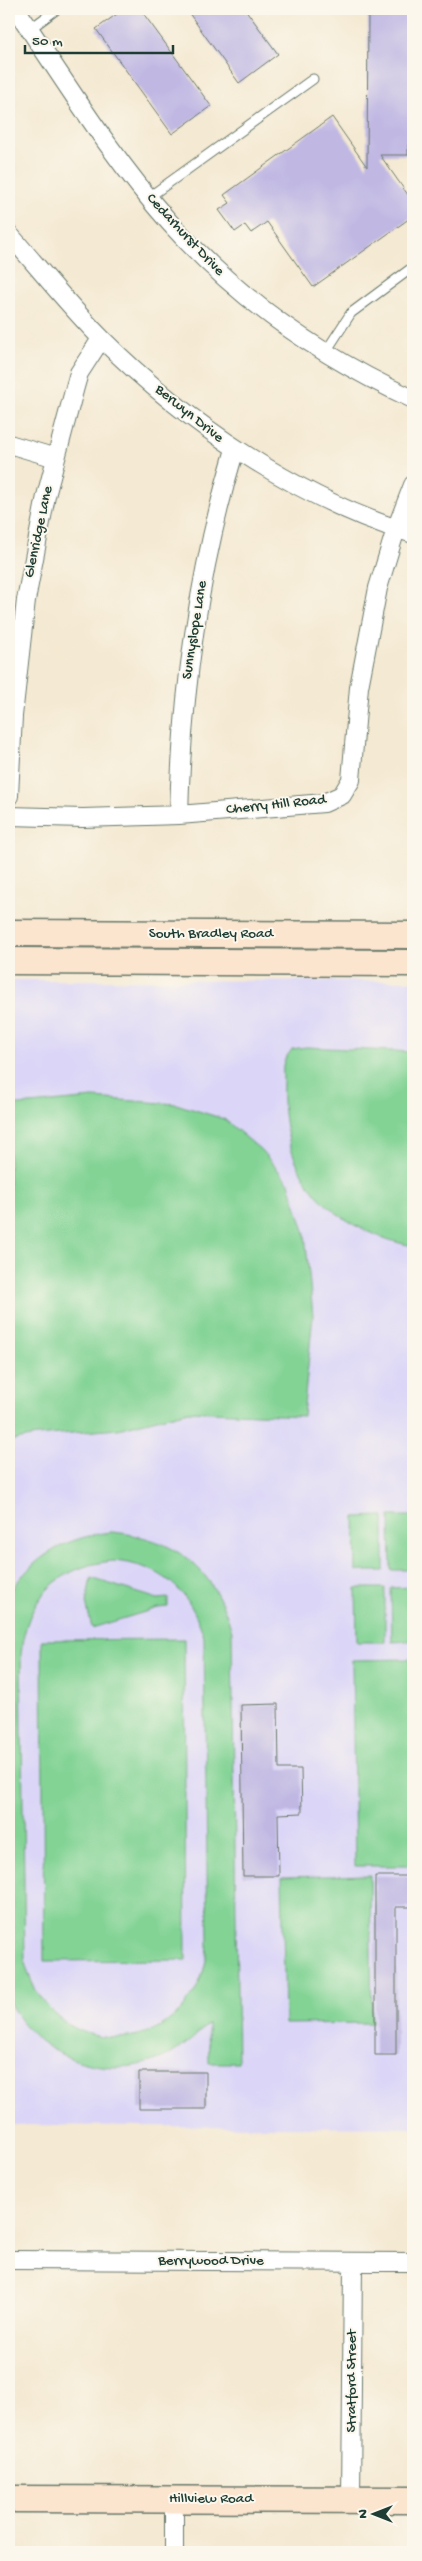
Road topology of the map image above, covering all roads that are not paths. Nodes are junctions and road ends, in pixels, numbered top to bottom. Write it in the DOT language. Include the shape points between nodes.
graph roads {
  1 [pos="16,9"];
  2 [pos="57,9"];
  3 [pos="30,29"];
  4 [pos="313,79"];
  5 [pos="149,197"];
  6 [pos="9,234"];
  7 [pos="413,267"];
  8 [pos="101,338"];
  9 [pos="325,354"];
  10 [pos="413,398"];
  11 [pos="9,444"];
  12 [pos="235,449"];
  13 [pos="56,458"];
  14 [pos="413,485"];
  15 [pos="405,532"];
  16 [pos="9,796"];
  17 [pos="179,815"];
  18 [pos="9,816"];
  19 [pos="9,933"];
  20 [pos="413,934"];
  21 [pos="9,961"];
  22 [pos="413,963"];
  23 [pos="9,2260"];
  24 [pos="353,2262"];
  25 [pos="413,2262"];
  26 [pos="9,2498"];
  27 [pos="174,2499"];
  28 [pos="351,2500"];
  29 [pos="413,2500"];
  30 [pos="174,2552"];
  1 -- 3 [label="street, Cedarhurst Drive"];
  2 -- 3 [label="lane"];
  3 -- 5 [label="street, Cedarhurst Drive" via="108,144"];
  4 -- 5 [label="lane"];
  5 -- 9 [label="street, Cedarhurst Drive" via="197,252 233,286"];
  6 -- 8 [label="street, Berwyn Drive"];
  7 -- 9 [label="lane" via="351,313"];
  8 -- 12 [label="street, Berwyn Drive" via="166,397"];
  8 -- 13 [label="street, Glenridge Lane" via="79,373"];
  9 -- 10 [label="street, Cedarhurst Drive"];
  11 -- 13 [label="street"];
  12 -- 15 [label="street, Berwyn Drive" via="313,492"];
  12 -- 17 [label="street, Sunnyslope Lane" via="208,549 194,632 182,733"];
  13 -- 16 [label="street, Glenridge Lane" via="26,600 13,716"];
  14 -- 15 [label="street, Cherry Hill Road"];
  15 -- 17 [label="street, Cherry Hill Road" via="378,588 359,687 351,780 342,795 324,803"];
  17 -- 18 [label="street, Cherry Hill Road"];
  19 -- 20 [label="main road, South Bradley Road"];
  21 -- 22 [label="main road, South Bradley Road"];
  23 -- 24 [label="street, Berrywood Drive"];
  24 -- 25 [label="street, Berrywood Drive"];
  24 -- 28 [label="street, Stratford Street"];
  26 -- 27 [label="main road, Hillview Road"];
  27 -- 28 [label="main road, Hillview Road"];
  27 -- 30 [label="street"];
  28 -- 29 [label="main road, Hillview Road"];
}
